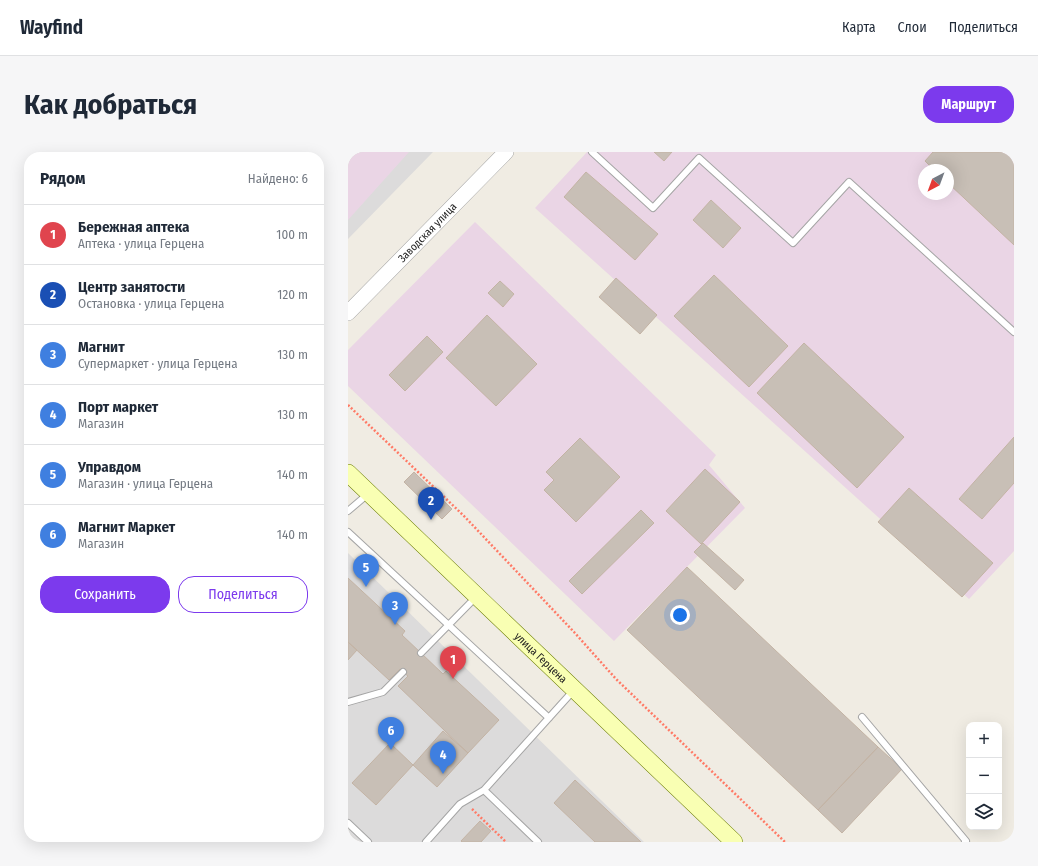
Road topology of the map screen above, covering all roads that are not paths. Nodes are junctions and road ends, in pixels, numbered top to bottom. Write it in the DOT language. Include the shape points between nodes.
graph roads {
  1 [pos="506,152"];
  2 [pos="592,152"];
  3 [pos="348,313"];
  4 [pos="1014,332"];
  5 [pos="348,473"];
  6 [pos="369,493"];
  7 [pos="348,511"];
  8 [pos="348,532"];
  9 [pos="477,596"];
  10 [pos="449,625"];
  11 [pos="421,653"];
  12 [pos="403,672"];
  13 [pos="574,690"];
  14 [pos="348,702"];
  15 [pos="862,717"];
  16 [pos="549,718"];
  17 [pos="484,790"];
  18 [pos="348,823"];
  19 [pos="368,842"];
  20 [pos="426,842"];
  21 [pos="538,842"];
  22 [pos="734,842"];
  23 [pos="965,842"];
  1 -- 3 [label="street, Заводская улица"];
  2 -- 4 [label="lane" via="653,208 699,158 793,243 849,182"];
  5 -- 6 [label="main road, улица Герцена"];
  6 -- 7 [label="lane"];
  6 -- 9 [label="main road, улица Герцена"];
  8 -- 10 [label="lane"];
  9 -- 10 [label="lane"];
  9 -- 13 [label="main road, улица Герцена"];
  10 -- 11 [label="lane"];
  10 -- 16 [label="lane"];
  12 -- 14 [label="lane" via="383,692"];
  13 -- 16 [label="lane"];
  13 -- 22 [label="main road, улица Герцена"];
  15 -- 23 [label="lane"];
  16 -- 17 [label="lane"];
  17 -- 20 [label="lane" via="460,804"];
  17 -- 21 [label="lane"];
  18 -- 19 [label="lane"];
}
